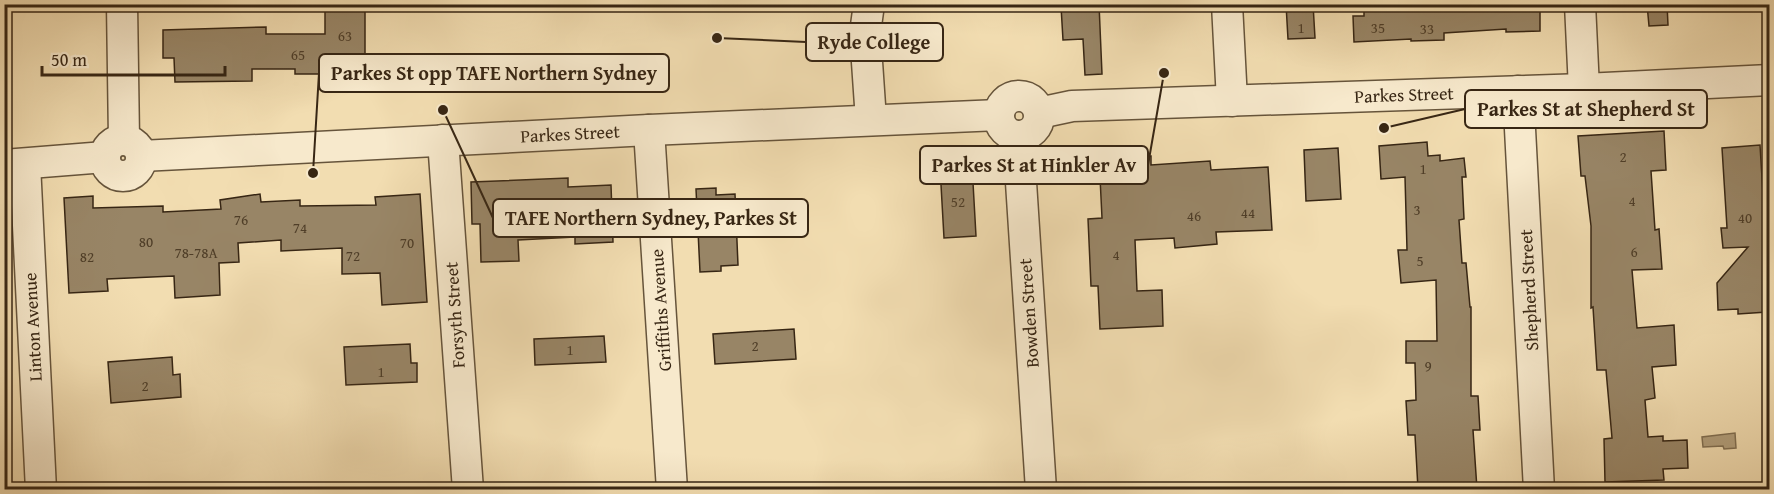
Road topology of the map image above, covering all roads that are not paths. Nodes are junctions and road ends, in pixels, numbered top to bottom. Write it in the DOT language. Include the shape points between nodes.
graph roads {
  1 [pos="122,4"];
  2 [pos="869,4"];
  3 [pos="1227,4"];
  4 [pos="1580,4"];
  5 [pos="1770,80"];
  6 [pos="1584,89"];
  7 [pos="1518,91"];
  8 [pos="1232,101"];
  9 [pos="871,120"];
  10 [pos="1009,125"];
  11 [pos="649,130"];
  12 [pos="443,140"];
  13 [pos="123,151"];
  14 [pos="15,164"];
  15 [pos="41,489"];
  16 [pos="468,489"];
  17 [pos="672,489"];
  18 [pos="1041,489"];
  19 [pos="1539,489"];
  1 -- 13 [label="street"];
  2 -- 9 [label="street" via="865,33"];
  3 -- 8 [label="street"];
  4 -- 6 [label="street"];
  5 -- 6 [label="street, Parkes Street"];
  6 -- 7 [label="street, Parkes Street"];
  7 -- 8 [label="street, Parkes Street"];
  7 -- 19 [label="street, Shepherd Street"];
  8 -- 10 [label="street, Parkes Street" via="1072,106 1039,113 1033,102 1018,96 1003,104"];
  9 -- 10 [label="street, Parkes Street"];
  9 -- 11 [label="street, Parkes Street"];
  10 -- 18 [label="street, Bowden Street"];
  11 -- 12 [label="street, Parkes Street"];
  11 -- 17 [label="street, Griffiths Avenue"];
  12 -- 13 [label="street, Parkes Street"];
  12 -- 16 [label="street, Forsyth Street"];
  13 -- 14 [label="street, Parkes Street"];
  14 -- 15 [label="street, Linton Avenue"];
}
